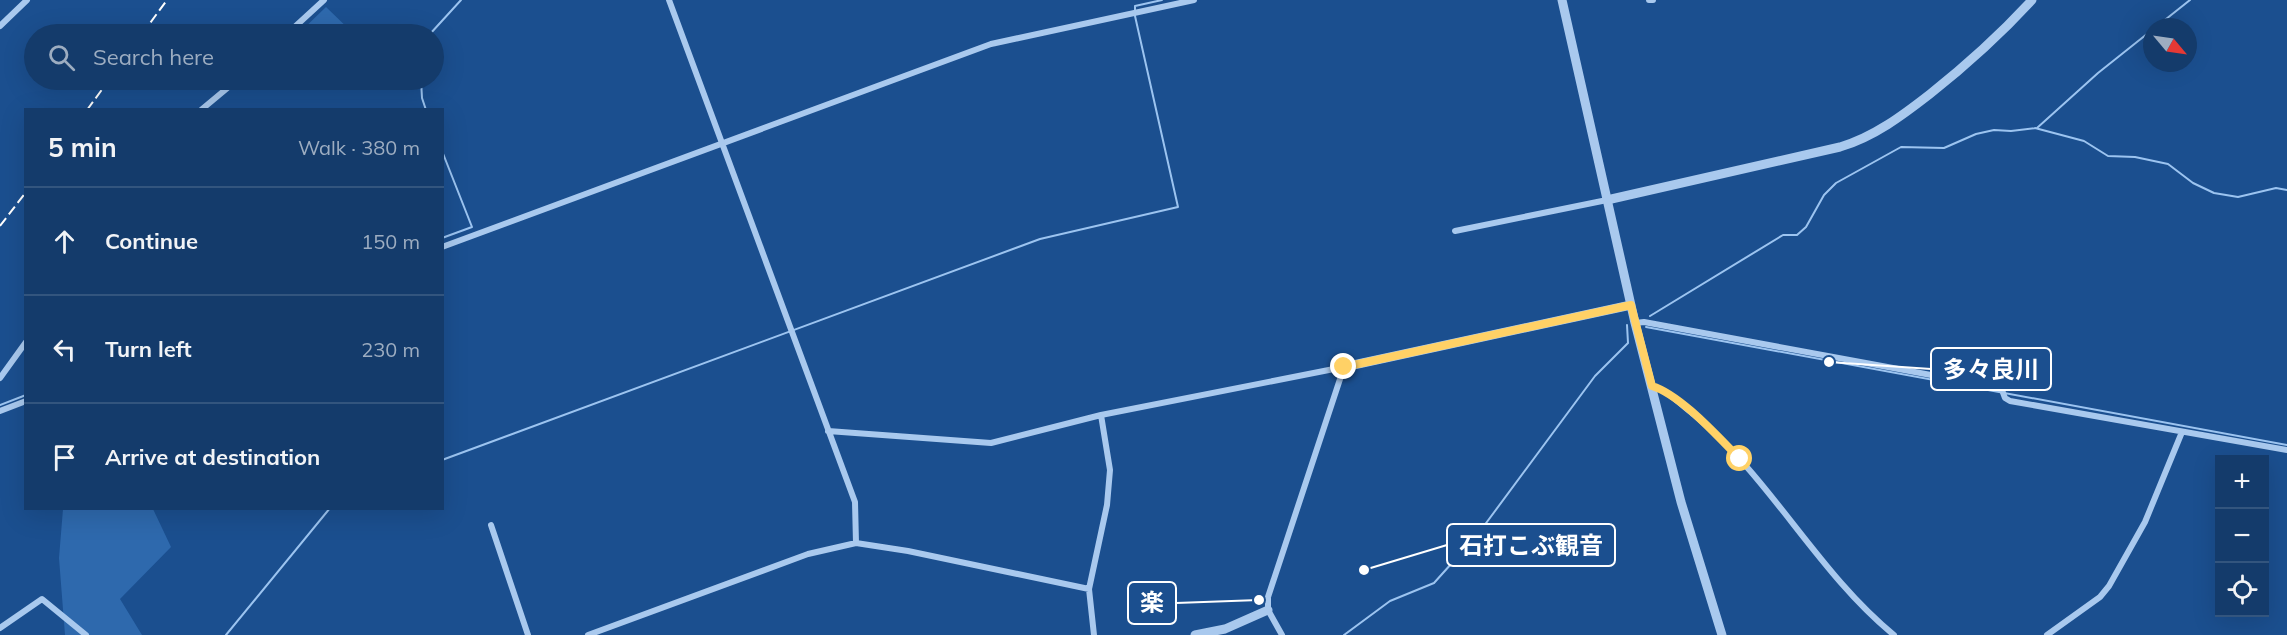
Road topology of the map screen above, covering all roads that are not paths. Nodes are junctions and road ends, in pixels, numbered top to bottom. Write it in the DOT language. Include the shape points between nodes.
graph roads {
  1 [pos="27,0"];
  2 [pos="323,0"];
  3 [pos="669,0"];
  4 [pos="1194,0"];
  5 [pos="1562,0"];
  6 [pos="1649,0"];
  7 [pos="1653,0"];
  8 [pos="2032,0"];
  9 [pos="298,24"];
  10 [pos="0,26"];
  11 [pos="225,90"];
  12 [pos="203,108"];
  13 [pos="722,143"];
  14 [pos="1607,200"];
  15 [pos="1455,231"];
  16 [pos="444,246"];
  17 [pos="1631,305"];
  18 [pos="1635,323"];
  19 [pos="24,345"];
  20 [pos="1344,367"];
  21 [pos="0,378"];
  22 [pos="1652,386"];
  23 [pos="24,402"];
  24 [pos="0,411"];
  25 [pos="1101,415"];
  26 [pos="828,431"];
  27 [pos="2182,432"];
  28 [pos="2287,450"];
  29 [pos="491,525"];
  30 [pos="856,543"];
  31 [pos="1089,589"];
  32 [pos="1268,610"];
  33 [pos="0,628"];
  34 [pos="86,635"];
  35 [pos="528,635"];
  36 [pos="588,635"];
  37 [pos="1094,635"];
  38 [pos="1195,635"];
  39 [pos="1282,635"];
  40 [pos="1722,635"];
  41 [pos="1894,635"];
  42 [pos="2047,635"];
  1 -- 10 [label="street"];
  2 -- 9 [label="street"];
  3 -- 13 [label="street"];
  4 -- 13 [label="street" via="991,44"];
  5 -- 14 [label="street"];
  6 -- 7 [label="street"];
  8 -- 14 [label="street" via="1987,48 1866,139"];
  11 -- 12 [label="street"];
  13 -- 16 [label="street"];
  13 -- 26 [label="street"];
  14 -- 15 [label="street"];
  14 -- 17 [label="street"];
  17 -- 18 [label="street"];
  17 -- 20 [label="street"];
  18 -- 22 [label="street"];
  18 -- 27 [label="street" via="1996,387 2010,401"];
  19 -- 21 [label="street"];
  20 -- 25 [label="street"];
  20 -- 32 [label="street" via="1268,597"];
  22 -- 40 [label="street" via="1681,502"];
  22 -- 41 [label="street" via="1667,392 1705,423 1740,459 1861,605"];
  23 -- 24 [label="street"];
  25 -- 26 [label="street" via="991,443"];
  25 -- 31 [label="street" via="1110,470"];
  26 -- 30 [label="street" via="855,502"];
  27 -- 28 [label="street"];
  27 -- 42 [label="street" via="2145,522 2109,586 2100,597"];
  29 -- 35 [label="street"];
  30 -- 31 [label="street" via="908,550"];
  30 -- 36 [label="street" via="808,554"];
  31 -- 37 [label="street"];
  32 -- 38 [label="street" via="1225,628"];
  32 -- 39 [label="street"];
  33 -- 34 [label="street" via="42,599"];
}
